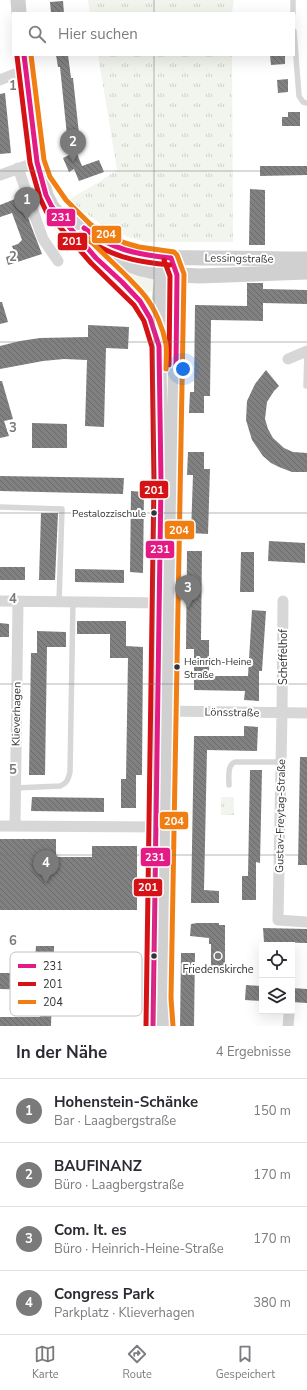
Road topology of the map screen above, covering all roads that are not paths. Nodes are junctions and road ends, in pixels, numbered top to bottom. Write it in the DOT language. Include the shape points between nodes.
graph roads {
  1 [pos="18,0"];
  2 [pos="293,0"];
  3 [pos="19,12"];
  4 [pos="293,12"];
  5 [pos="295,44"];
  6 [pos="24,56"];
  7 [pos="26,70"];
  8 [pos="0,80"];
  9 [pos="307,103"];
  10 [pos="37,162"];
  11 [pos="18,168"];
  12 [pos="0,175"];
  13 [pos="42,178"];
  14 [pos="74,232"];
  15 [pos="171,258"];
  16 [pos="307,259"];
  17 [pos="58,261"];
  18 [pos="307,272"];
  19 [pos="170,275"];
  20 [pos="159,346"];
  21 [pos="307,351"];
  22 [pos="288,359"];
  23 [pos="306,386"];
  24 [pos="0,507"];
  25 [pos="0,601"];
  26 [pos="283,601"];
  27 [pos="18,602"];
  28 [pos="59,602"];
  29 [pos="73,602"];
  30 [pos="165,603"];
  31 [pos="164,711"];
  32 [pos="282,713"];
  33 [pos="307,714"];
  34 [pos="281,762"];
  35 [pos="229,785"];
  36 [pos="15,788"];
  37 [pos="0,826"];
  38 [pos="15,826"];
  39 [pos="162,826"];
  40 [pos="307,922"];
  41 [pos="153,1026"];
  42 [pos="166,1026"];
  1 -- 3 [label="street"];
  2 -- 4 [label="lane"];
  5 -- 9 [label="lane" via="299,96"];
  6 -- 7 [label="street"];
  7 -- 8 [label="street"];
  7 -- 10 [label="street"];
  10 -- 11 [label="street"];
  10 -- 13 [label="street"];
  11 -- 12 [label="street"];
  11 -- 17 [label="street" via="43,239"];
  13 -- 14 [label="street" via="52,207"];
  13 -- 15 [label="street, Lessingstraße" via="72,218 95,238 129,253"];
  14 -- 19 [label="street, Lessingstraße" via="95,248 119,261"];
  14 -- 20 [label="street" via="96,258 140,301 150,318"];
  15 -- 16 [label="street, Lessingstraße"];
  15 -- 19 [label="street"];
  18 -- 19 [label="street, Lessingstraße"];
  19 -- 20 [label="street" via="161,283"];
  19 -- 30 [label="street"];
  20 -- 30 [label="street"];
  21 -- 22 [label="street"];
  21 -- 23 [label="lane"];
  24 -- 28 [label="lane" via="62,509"];
  25 -- 27 [label="street"];
  26 -- 32 [label="street, Scheffelhof"];
  27 -- 28 [label="street"];
  27 -- 36 [label="street, Klieverhagen"];
  28 -- 29 [label="street"];
  29 -- 30 [label="street"];
  29 -- 36 [label="lane" via="68,780 60,786"];
  30 -- 31 [label="street"];
  31 -- 32 [label="street, Lönsstraße"];
  31 -- 39 [label="street"];
  32 -- 33 [label="street, Lönsstraße"];
  32 -- 34 [label="street, Gustav-Freytag-Straße"];
  34 -- 35 [label="lane" via="232,763"];
  34 -- 40 [label="street, Gustav-Freytag-Straße" via="278,920"];
  36 -- 38 [label="street, Klieverhagen"];
  37 -- 38 [label="street"];
  38 -- 39 [label="street"];
  39 -- 41 [label="street"];
  39 -- 42 [label="street"];
}
